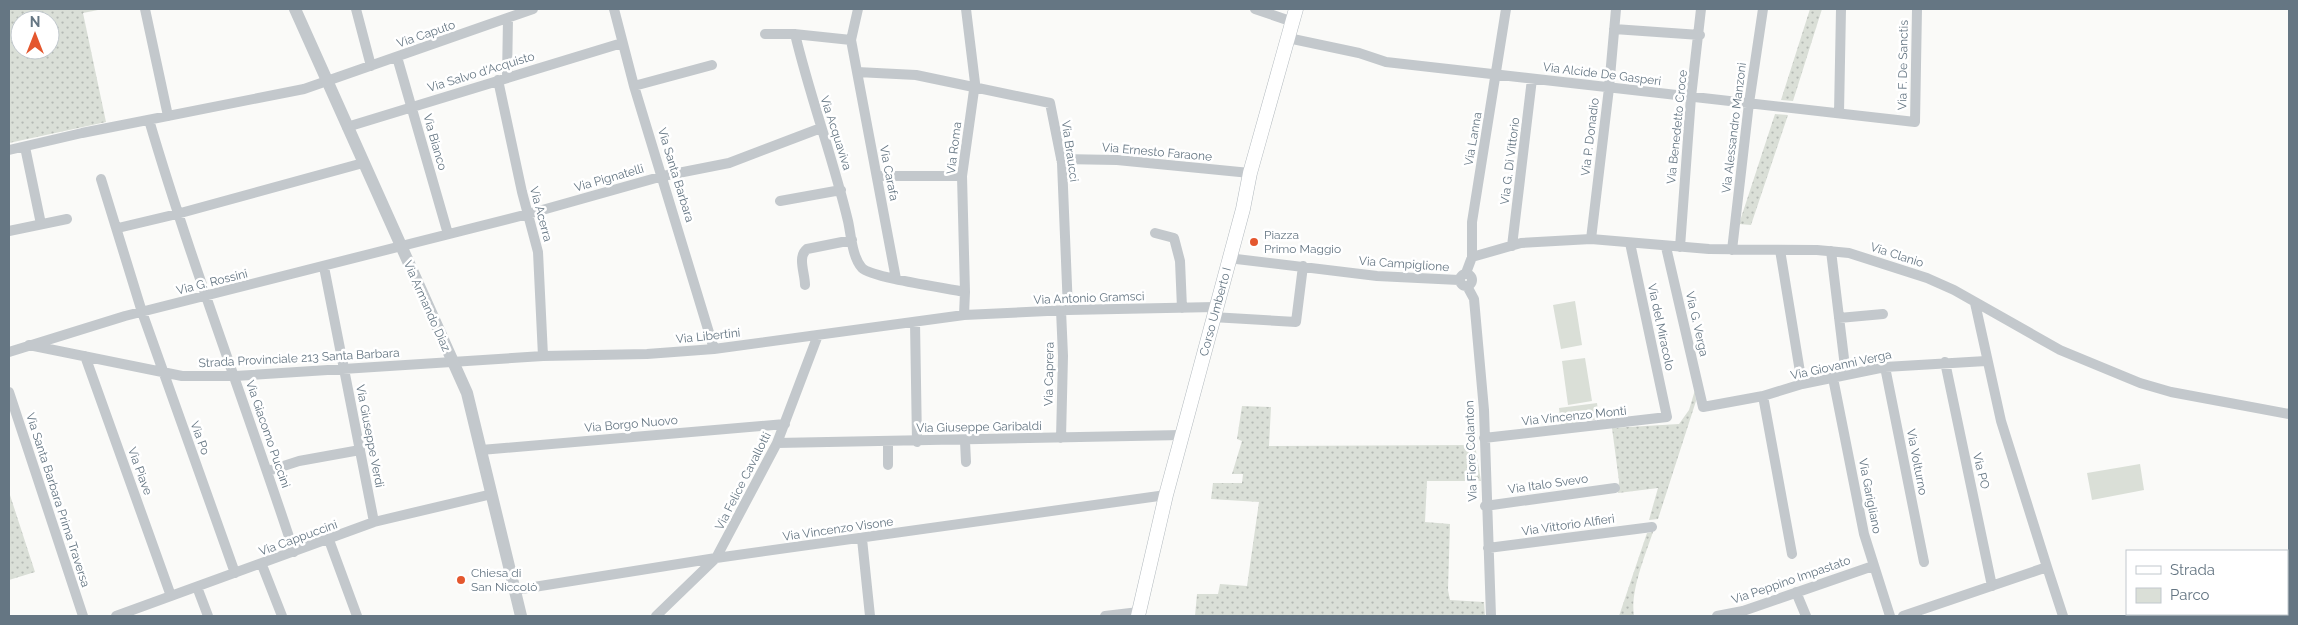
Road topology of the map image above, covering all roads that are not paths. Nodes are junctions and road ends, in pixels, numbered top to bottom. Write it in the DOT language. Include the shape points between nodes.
graph roads {
  1 [pos="145,9"];
  2 [pos="295,9"];
  3 [pos="356,9"];
  4 [pos="533,9"];
  5 [pos="614,9"];
  6 [pos="858,9"];
  7 [pos="966,9"];
  8 [pos="1255,9"];
  9 [pos="1506,9"];
  10 [pos="1616,9"];
  11 [pos="1701,9"];
  12 [pos="1763,9"];
  13 [pos="1841,9"];
  14 [pos="1917,9"];
  15 [pos="1294,15"];
  16 [pos="508,19"];
  17 [pos="1614,29"];
  18 [pos="765,34"];
  19 [pos="795,34"];
  20 [pos="1700,34"];
  21 [pos="1288,38"];
  22 [pos="851,40"];
  23 [pos="622,43"];
  24 [pos="398,57"];
  25 [pos="712,65"];
  26 [pos="371,66"];
  27 [pos="857,72"];
  28 [pos="1495,74"];
  29 [pos="502,78"];
  30 [pos="1532,79"];
  31 [pos="325,80"];
  32 [pos="634,86"];
  33 [pos="974,88"];
  34 [pos="1609,88"];
  35 [pos="1691,97"];
  36 [pos="1749,103"];
  37 [pos="412,107"];
  38 [pos="1839,113"];
  39 [pos="168,116"];
  40 [pos="149,120"];
  41 [pos="1915,122"];
  42 [pos="347,127"];
  43 [pos="821,128"];
  44 [pos="25,147"];
  45 [pos="9,150"];
  46 [pos="1061,159"];
  47 [pos="363,163"];
  48 [pos="1250,173"];
  49 [pos="663,176"];
  50 [pos="877,176"];
  51 [pos="962,176"];
  52 [pos="101,179"];
  53 [pos="840,190"];
  54 [pos="780,201"];
  55 [pos="177,214"];
  56 [pos="528,214"];
  57 [pos="67,219"];
  58 [pos="41,224"];
  59 [pos="118,228"];
  60 [pos="9,231"];
  61 [pos="1155,233"];
  62 [pos="448,234"];
  63 [pos="1591,239"];
  64 [pos="852,240"];
  65 [pos="1630,243"];
  66 [pos="1512,246"];
  67 [pos="1666,246"];
  68 [pos="400,247"];
  69 [pos="1680,247"];
  70 [pos="1732,250"];
  71 [pos="1780,250"];
  72 [pos="1831,251"];
  73 [pos="1472,257"];
  74 [pos="1228,258"];
  75 [pos="324,266"];
  76 [pos="1303,266"];
  77 [pos="896,279"];
  78 [pos="1464,280"];
  79 [pos="805,285"];
  80 [pos="965,292"];
  81 [pos="207,297"];
  82 [pos="1975,303"];
  83 [pos="1182,308"];
  84 [pos="1064,310"];
  85 [pos="142,312"];
  86 [pos="1214,312"];
  87 [pos="1883,314"];
  88 [pos="964,315"];
  89 [pos="1838,318"];
  90 [pos="915,322"];
  91 [pos="818,335"];
  92 [pos="30,345"];
  93 [pos="714,348"];
  94 [pos="9,352"];
  95 [pos="85,356"];
  96 [pos="543,356"];
  97 [pos="1986,361"];
  98 [pos="1946,362"];
  99 [pos="453,363"];
  100 [pos="1885,366"];
  101 [pos="343,369"];
  102 [pos="162,372"];
  103 [pos="1846,375"];
  104 [pos="236,376"];
  105 [pos="1833,378"];
  106 [pos="1802,384"];
  107 [pos="9,392"];
  108 [pos="1763,396"];
  109 [pos="1703,407"];
  110 [pos="2289,414"];
  111 [pos="1667,418"];
  112 [pos="785,424"];
  113 [pos="1182,435"];
  114 [pos="1061,438"];
  115 [pos="1484,438"];
  116 [pos="964,441"];
  117 [pos="778,442"];
  118 [pos="888,442"];
  119 [pos="917,442"];
  120 [pos="360,450"];
  121 [pos="481,450"];
  122 [pos="966,462"];
  123 [pos="888,465"];
  124 [pos="268,471"];
  125 [pos="1615,488"];
  126 [pos="492,494"];
  127 [pos="1166,495"];
  128 [pos="1486,506"];
  129 [pos="374,522"];
  130 [pos="1652,526"];
  131 [pos="862,539"];
  132 [pos="329,540"];
  133 [pos="1488,548"];
  134 [pos="294,552"];
  135 [pos="1792,554"];
  136 [pos="716,558"];
  137 [pos="1924,562"];
  138 [pos="262,565"];
  139 [pos="1873,566"];
  140 [pos="2047,567"];
  141 [pos="235,573"];
  142 [pos="1992,586"];
  143 [pos="197,587"];
  144 [pos="514,590"];
  145 [pos="1796,592"];
  146 [pos="170,596"];
  147 [pos="132,614"];
  148 [pos="1139,614"];
  149 [pos="83,616"];
  150 [pos="116,616"];
  151 [pos="208,616"];
  152 [pos="282,616"];
  153 [pos="356,616"];
  154 [pos="521,616"];
  155 [pos="656,616"];
  156 [pos="870,616"];
  157 [pos="1105,616"];
  158 [pos="1491,616"];
  159 [pos="1717,616"];
  160 [pos="1806,616"];
  161 [pos="1890,616"];
  162 [pos="1903,616"];
  163 [pos="2063,616"];
  1 -- 39 [label="street"];
  2 -- 31 [label="street, Via Armando Diaz"];
  3 -- 26 [label="street"];
  4 -- 16 [label="street, Via Caputo"];
  5 -- 23 [label="street, Via Santa Barbara"];
  6 -- 22 [label="street"];
  7 -- 33 [label="street, Via Roma"];
  8 -- 15 [label="street"];
  9 -- 28 [label="street, Via Lanna"];
  10 -- 17 [label="street, Via P. Donadio"];
  11 -- 20 [label="street, Via Benedetto Croce"];
  12 -- 36 [label="street, Via Alessandro Manzoni"];
  13 -- 38 [label="street"];
  14 -- 41 [label="street, Via F. De Sanctis"];
  15 -- 21 [label="main road, Corso Umberto I"];
  16 -- 24 [label="street, Via Caputo"];
  16 -- 29 [label="street, Via Acerra"];
  17 -- 20 [label="street"];
  17 -- 34 [label="street, Via P. Donadio"];
  18 -- 19 [label="street"];
  19 -- 22 [label="street"];
  19 -- 43 [label="street, Via Acquaviva"];
  20 -- 35 [label="street, Via Benedetto Croce"];
  21 -- 28 [label="street, Via Alcide De Gasperi" via="1386,62"];
  21 -- 48 [label="main road, Corso Umberto I"];
  22 -- 27 [label="street, Via Carafa"];
  23 -- 29 [label="street, Via Salvo d'Acquisto"];
  23 -- 32 [label="street, Via Santa Barbara"];
  24 -- 26 [label="street, Via Caputo"];
  24 -- 37 [label="street, Via Bianco"];
  25 -- 32 [label="street"];
  26 -- 31 [label="street, Via Caputo"];
  27 -- 33 [label="street" via="916,75"];
  27 -- 50 [label="street, Via Carafa"];
  28 -- 30 [label="street, Via Alcide De Gasperi"];
  28 -- 73 [label="street, Via Lanna" via="1472,222"];
  29 -- 37 [label="street, Via Salvo d'Acquisto"];
  29 -- 56 [label="street, Via Acerra"];
  30 -- 34 [label="street, Via Alcide De Gasperi"];
  30 -- 66 [label="street, Via G. Di Vittorio"];
  31 -- 39 [label="street, Via Caputo" via="304,89"];
  31 -- 42 [label="street, Via Armando Diaz"];
  32 -- 49 [label="street, Via Santa Barbara"];
  33 -- 46 [label="street, Via Braucci" via="1050,103"];
  33 -- 51 [label="street, Via Roma"];
  34 -- 35 [label="street, Via Alcide De Gasperi"];
  34 -- 63 [label="street, Via P. Donadio"];
  35 -- 36 [label="street, Via Alcide De Gasperi"];
  35 -- 69 [label="street, Via Benedetto Croce"];
  36 -- 38 [label="street, Via Alcide De Gasperi"];
  36 -- 70 [label="street, Via Alessandro Manzoni"];
  37 -- 42 [label="street, Via Salvo d'Acquisto"];
  37 -- 62 [label="street, Via Bianco"];
  38 -- 41 [label="street, Via Alcide De Gasperi"];
  39 -- 40 [label="street, Via Caputo"];
  40 -- 44 [label="street, Via Caputo"];
  40 -- 55 [label="street, Via Giacomo Puccini"];
  42 -- 47 [label="street, Via Armando Diaz"];
  43 -- 49 [label="street, Via Pignatelli" via="729,163"];
  43 -- 53 [label="street, Via Acquaviva"];
  44 -- 45 [label="street, Via Caputo"];
  44 -- 58 [label="street"];
  46 -- 48 [label="street, Via Ernesto Faraone" via="1117,160"];
  46 -- 84 [label="street, Via Braucci"];
  47 -- 55 [label="street"];
  47 -- 68 [label="street, Via Armando Diaz"];
  48 -- 74 [label="main road, Corso Umberto I"];
  49 -- 56 [label="street, Via Pignatelli"];
  49 -- 93 [label="street, Via Santa Barbara"];
  50 -- 51 [label="street"];
  50 -- 77 [label="street, Via Carafa"];
  51 -- 80 [label="street, Via Roma"];
  52 -- 59 [label="street, Via Po"];
  53 -- 54 [label="street"];
  53 -- 64 [label="street, Via Acquaviva"];
  55 -- 59 [label="street"];
  55 -- 81 [label="street, Via Giacomo Puccini"];
  56 -- 62 [label="street, Via Pignatelli"];
  56 -- 96 [label="street, Via Acerra" via="538,252"];
  57 -- 58 [label="street"];
  58 -- 60 [label="street"];
  59 -- 85 [label="street, Via Po"];
  61 -- 83 [label="street" via="1174,238 1180,262"];
  62 -- 68 [label="street, Via Pignatelli"];
  63 -- 65 [label="street, Via Clanio"];
  63 -- 66 [label="street, Via Clanio"];
  64 -- 77 [label="street, Via Acquaviva" via="861,267"];
  64 -- 79 [label="street" via="807,248 801,256"];
  65 -- 67 [label="street, Via Clanio"];
  65 -- 111 [label="street, Via del Miracolo"];
  66 -- 73 [label="street, Via Clanio"];
  67 -- 69 [label="street, Via Clanio"];
  67 -- 109 [label="street, Via G. Verga"];
  68 -- 75 [label="street, Via G. Rossini"];
  68 -- 99 [label="street, Via Armando Diaz"];
  69 -- 70 [label="street, Via Clanio"];
  70 -- 71 [label="street, Via Clanio"];
  71 -- 72 [label="street, Via Clanio"];
  71 -- 106 [label="street"];
  72 -- 82 [label="street, Via Clanio" via="1868,258 1927,278"];
  72 -- 89 [label="street"];
  73 -- 78 [label="street, Via Lanna"];
  74 -- 76 [label="street, Via Campiglione"];
  74 -- 86 [label="main road, Corso Umberto I"];
  75 -- 81 [label="street, Via G. Rossini"];
  75 -- 101 [label="street, Via Giuseppe Verdi"];
  76 -- 78 [label="street, Via Campiglione" via="1377,276"];
  76 -- 86 [label="street, Via Antonio Gramsci" via="1296,322"];
  77 -- 80 [label="street"];
  78 -- 115 [label="street, Via Fiore Colanton" via="1474,300"];
  80 -- 88 [label="street, Via Roma"];
  81 -- 85 [label="street, Via G. Rossini"];
  81 -- 104 [label="street, Via Giacomo Puccini"];
  82 -- 97 [label="street"];
  82 -- 110 [label="street, Via Clanio" via="2060,350 2140,383"];
  83 -- 84 [label="street, Via Antonio Gramsci"];
  83 -- 86 [label="street, Via Antonio Gramsci"];
  84 -- 88 [label="street, Via Antonio Gramsci"];
  84 -- 114 [label="street, Via Caprera"];
  85 -- 92 [label="street, Via G. Rossini"];
  85 -- 102 [label="street, Via Po"];
  86 -- 113 [label="main road, Corso Umberto I"];
  87 -- 89 [label="street"];
  88 -- 90 [label="street, Via Libertini"];
  89 -- 103 [label="street"];
  90 -- 91 [label="street, Via Libertini"];
  90 -- 119 [label="street"];
  91 -- 93 [label="street, Via Libertini"];
  91 -- 112 [label="street, Via Felice Cavallotti"];
  92 -- 94 [label="street, Via G. Rossini"];
  92 -- 95 [label="street, Strada Provinciale 213 Santa Barbara"];
  93 -- 96 [label="street, Via Libertini" via="647,354"];
  95 -- 102 [label="street, Strada Provinciale 213 Santa Barbara"];
  95 -- 146 [label="street, Via Piave"];
  96 -- 99 [label="street, Via Libertini"];
  97 -- 98 [label="street, Via Giovanni Verga"];
  97 -- 140 [label="street"];
  98 -- 100 [label="street, Via Giovanni Verga"];
  98 -- 142 [label="street, Via PO"];
  99 -- 101 [label="street, Strada Provinciale 213 Santa Barbara"];
  99 -- 121 [label="street, Via Armando Diaz" via="467,393"];
  100 -- 103 [label="street, Via Giovanni Verga"];
  100 -- 137 [label="street, Via Volturno"];
  101 -- 104 [label="street, Strada Provinciale 213 Santa Barbara"];
  101 -- 120 [label="street, Via Giuseppe Verdi"];
  102 -- 104 [label="street, Strada Provinciale 213 Santa Barbara" via="182,376"];
  102 -- 141 [label="street, Via Po"];
  103 -- 105 [label="street, Via Giovanni Verga"];
  104 -- 124 [label="street, Via Giacomo Puccini"];
  105 -- 106 [label="street, Via Giovanni Verga"];
  105 -- 139 [label="street, Via Garigliano"];
  106 -- 108 [label="street, Via Giovanni Verga"];
  107 -- 149 [label="street, Via Santa Barbara Prima Traversa"];
  108 -- 109 [label="street, Via Giovanni Verga"];
  108 -- 135 [label="street"];
  111 -- 115 [label="street, Via Vincenzo Monti"];
  112 -- 117 [label="street, Via Felice Cavallotti"];
  112 -- 121 [label="street, Via Borgo Nuovo"];
  113 -- 114 [label="street, Via Giuseppe Garibaldi"];
  113 -- 127 [label="main road, Corso Umberto I"];
  114 -- 116 [label="street, Via Giuseppe Garibaldi"];
  115 -- 128 [label="street, Via Fiore Colanton"];
  116 -- 119 [label="street, Via Giuseppe Garibaldi"];
  116 -- 122 [label="street"];
  117 -- 118 [label="street, Via Giuseppe Garibaldi"];
  117 -- 136 [label="street, Via Felice Cavallotti"];
  118 -- 119 [label="street, Via Giuseppe Garibaldi"];
  118 -- 123 [label="street"];
  120 -- 124 [label="street" via="299,461"];
  120 -- 129 [label="street, Via Giuseppe Verdi"];
  121 -- 126 [label="street, Via Armando Diaz"];
  124 -- 134 [label="street, Via Giacomo Puccini"];
  125 -- 128 [label="street, Via Italo Svevo"];
  126 -- 129 [label="street, Via Cappuccini"];
  126 -- 144 [label="street, Via Armando Diaz"];
  127 -- 131 [label="street, Via Vincenzo Visone"];
  127 -- 148 [label="main road, Corso Umberto I"];
  128 -- 133 [label="street, Via Fiore Colanton"];
  129 -- 132 [label="street, Via Cappuccini"];
  130 -- 133 [label="street, Via Vittorio Alfieri"];
  131 -- 136 [label="street, Via Vincenzo Visone"];
  131 -- 156 [label="street"];
  132 -- 134 [label="street, Via Cappuccini"];
  132 -- 153 [label="street"];
  133 -- 158 [label="street, Via Fiore Colanton"];
  134 -- 138 [label="street, Via Cappuccini"];
  136 -- 144 [label="street, Via Vincenzo Visone"];
  136 -- 155 [label="street, Via Felice Cavallotti"];
  138 -- 141 [label="street, Via Cappuccini"];
  138 -- 152 [label="street"];
  139 -- 145 [label="street, Via Peppino Impastato"];
  139 -- 161 [label="street, Via Garigliano"];
  140 -- 142 [label="street"];
  140 -- 163 [label="street"];
  141 -- 143 [label="street, Via Cappuccini"];
  142 -- 162 [label="street"];
  143 -- 146 [label="street, Via Cappuccini"];
  143 -- 151 [label="street"];
  144 -- 154 [label="street, Via Armando Diaz"];
  145 -- 159 [label="street, Via Peppino Impastato" via="1743,612"];
  145 -- 160 [label="street"];
  146 -- 147 [label="street, Via Cappuccini"];
  147 -- 150 [label="street, Via Cappuccini"];
  148 -- 157 [label="street"];
}
